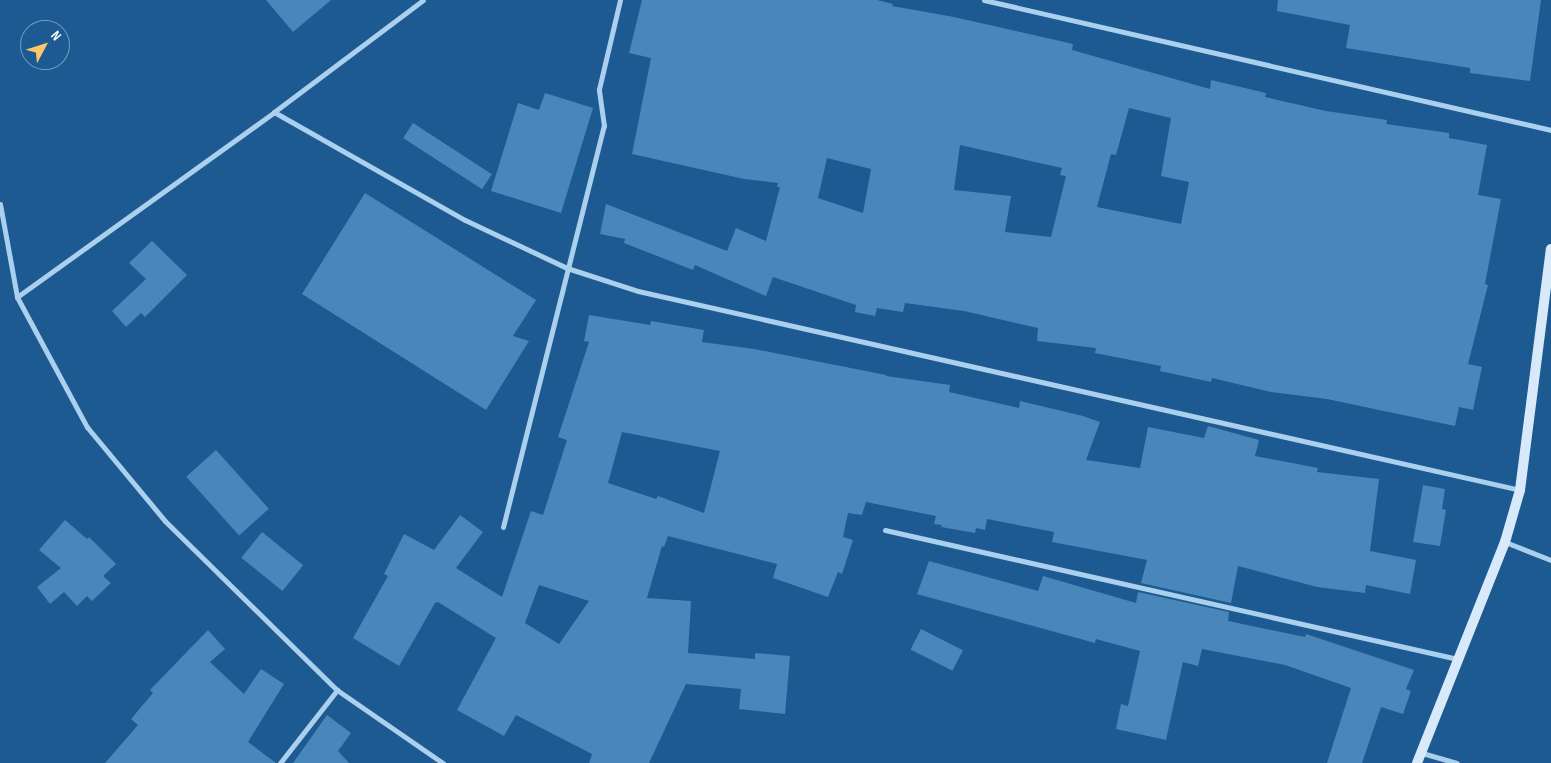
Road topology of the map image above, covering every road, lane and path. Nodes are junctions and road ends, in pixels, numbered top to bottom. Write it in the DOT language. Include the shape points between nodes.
graph roads {
  1 [pos="423,0"];
  2 [pos="620,0"];
  3 [pos="984,0"];
  4 [pos="274,112"];
  5 [pos="1551,130"];
  6 [pos="0,204"];
  7 [pos="1551,249"];
  8 [pos="568,268"];
  9 [pos="17,297"];
  10 [pos="1520,490"];
  11 [pos="503,527"];
  12 [pos="885,530"];
  13 [pos="1505,542"];
  14 [pos="1551,560"];
  15 [pos="1458,659"];
  16 [pos="337,690"];
  17 [pos="1422,753"];
  18 [pos="280,763"];
  19 [pos="443,763"];
  20 [pos="1417,763"];
  21 [pos="1457,763"];
  1 -- 4 [label="street"];
  2 -- 8 [label="street" via="599,89 604,126"];
  3 -- 5 [label="street"];
  4 -- 8 [label="street" via="465,220"];
  4 -- 9 [label="street"];
  6 -- 9 [label="street"];
  7 -- 10 [label="street"];
  8 -- 10 [label="street" via="638,291"];
  8 -- 11 [label="street"];
  9 -- 16 [label="street" via="87,427 165,520"];
  10 -- 13 [label="street"];
  12 -- 15 [label="street"];
  13 -- 14 [label="street"];
  13 -- 15 [label="street"];
  15 -- 17 [label="street"];
  16 -- 18 [label="street"];
  16 -- 19 [label="street"];
  17 -- 20 [label="street"];
  17 -- 21 [label="street"];
}
